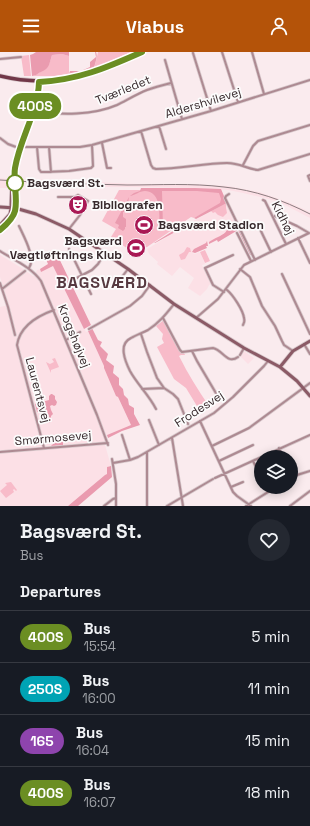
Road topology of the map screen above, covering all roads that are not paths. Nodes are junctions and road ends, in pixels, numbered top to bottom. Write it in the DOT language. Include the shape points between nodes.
graph roads {
  1 [pos="142,52"];
  2 [pos="222,52"];
  3 [pos="252,52"];
  4 [pos="193,53"];
  5 [pos="21,56"];
  6 [pos="0,59"];
  7 [pos="165,60"];
  8 [pos="0,76"];
  9 [pos="310,80"];
  10 [pos="39,82"];
  11 [pos="171,82"];
  12 [pos="264,94"];
  13 [pos="238,102"];
  14 [pos="34,110"];
  15 [pos="210,111"];
  16 [pos="182,119"];
  17 [pos="310,125"];
  18 [pos="159,126"];
  19 [pos="141,131"];
  20 [pos="0,138"];
  21 [pos="102,143"];
  22 [pos="92,145"];
  23 [pos="20,147"];
  24 [pos="36,147"];
  25 [pos="49,147"];
  26 [pos="166,149"];
  27 [pos="310,154"];
  28 [pos="242,165"];
  29 [pos="111,168"];
  30 [pos="51,172"];
  31 [pos="309,175"];
  32 [pos="310,181"];
  33 [pos="229,194"];
  34 [pos="58,197"];
  35 [pos="263,200"];
  36 [pos="0,207"];
  37 [pos="13,208"];
  38 [pos="275,216"];
  39 [pos="0,226"];
  40 [pos="19,226"];
  41 [pos="259,227"];
  42 [pos="69,229"];
  43 [pos="0,230"];
  44 [pos="237,233"];
  45 [pos="310,233"];
  46 [pos="298,238"];
  47 [pos="286,244"];
  48 [pos="69,249"];
  49 [pos="0,251"];
  50 [pos="271,252"];
  51 [pos="105,253"];
  52 [pos="233,255"];
  53 [pos="255,260"];
  54 [pos="251,261"];
  55 [pos="310,263"];
  56 [pos="29,268"];
  57 [pos="128,269"];
  58 [pos="240,269"];
  59 [pos="25,271"];
  60 [pos="282,274"];
  61 [pos="82,276"];
  62 [pos="71,281"];
  63 [pos="0,283"];
  64 [pos="115,286"];
  65 [pos="150,286"];
  66 [pos="2,289"];
  67 [pos="226,290"];
  68 [pos="224,292"];
  69 [pos="91,294"];
  70 [pos="174,304"];
  71 [pos="54,310"];
  72 [pos="163,318"];
  73 [pos="196,318"];
  74 [pos="243,325"];
  75 [pos="89,328"];
  76 [pos="80,332"];
  77 [pos="15,334"];
  78 [pos="141,334"];
  79 [pos="310,334"];
  80 [pos="66,340"];
  81 [pos="310,340"];
  82 [pos="304,344"];
  83 [pos="244,348"];
  84 [pos="192,351"];
  85 [pos="293,351"];
  86 [pos="310,354"];
  87 [pos="268,361"];
  88 [pos="280,368"];
  89 [pos="310,383"];
  90 [pos="303,387"];
  91 [pos="164,388"];
  92 [pos="142,389"];
  93 [pos="310,396"];
  94 [pos="220,400"];
  95 [pos="156,409"];
  96 [pos="149,420"];
  97 [pos="200,421"];
  98 [pos="188,424"];
  99 [pos="122,435"];
  100 [pos="310,435"];
  101 [pos="172,438"];
  102 [pos="108,444"];
  103 [pos="159,445"];
  104 [pos="253,445"];
  105 [pos="212,446"];
  106 [pos="44,448"];
  107 [pos="280,448"];
  108 [pos="0,452"];
  109 [pos="147,452"];
  110 [pos="112,459"];
  111 [pos="130,460"];
  112 [pos="253,460"];
  113 [pos="218,461"];
  114 [pos="113,463"];
  115 [pos="254,463"];
  116 [pos="310,471"];
  117 [pos="224,473"];
  118 [pos="298,475"];
  119 [pos="243,482"];
  120 [pos="230,487"];
  121 [pos="310,490"];
  122 [pos="266,494"];
  123 [pos="182,497"];
  124 [pos="116,498"];
  125 [pos="104,506"];
  126 [pos="116,506"];
  127 [pos="147,506"];
  128 [pos="166,506"];
  129 [pos="183,506"];
  130 [pos="248,506"];
  131 [pos="290,506"];
  1 -- 10 [label="main road" via="87,75"];
  2 -- 13 [label="street"];
  3 -- 12 [label="street"];
  4 -- 15 [label="street"];
  5 -- 6 [label="street"];
  7 -- 11 [label="street"];
  8 -- 10 [label="main road"];
  9 -- 12 [label="street, Aldershvilevej"];
  10 -- 14 [label="street"];
  11 -- 14 [label="street, Tværledet" via="96,112 56,114"];
  11 -- 16 [label="street"];
  12 -- 13 [label="street, Aldershvilevej"];
  13 -- 15 [label="street, Aldershvilevej"];
  14 -- 23 [label="street"];
  15 -- 16 [label="street, Aldershvilevej"];
  16 -- 18 [label="street, Aldershvilevej"];
  17 -- 28 [label="street" via="258,141"];
  18 -- 19 [label="street, Aldershvilevej"];
  18 -- 26 [label="street"];
  19 -- 21 [label="street, Aldershvilevej"];
  19 -- 28 [label="street" via="154,168 227,163"];
  20 -- 23 [label="street, Aldershvilevej"];
  21 -- 22 [label="street, Aldershvilevej"];
  21 -- 29 [label="street" via="107,168"];
  22 -- 25 [label="street, Aldershvilevej"];
  22 -- 30 [label="street" via="91,168"];
  23 -- 24 [label="street, Aldershvilevej"];
  23 -- 37 [label="street" via="13,170"];
  24 -- 25 [label="street, Aldershvilevej"];
  24 -- 30 [label="street" via="38,169 41,172"];
  25 -- 30 [label="street"];
  27 -- 28 [label="street" via="258,170"];
  31 -- 32 [label="street"];
  33 -- 53 [label="street" via="225,198"];
  34 -- 42 [label="street" via="78,195 88,201"];
  35 -- 47 [label="street, Kidhøj"];
  36 -- 37 [label="street"];
  37 -- 39 [label="street"];
  37 -- 42 [label="street" via="36,214"];
  37 -- 43 [label="street" via="11,218"];
  38 -- 45 [label="street"];
  40 -- 56 [label="street" via="31,256 32,263"];
  41 -- 50 [label="street"];
  42 -- 51 [label="street"];
  44 -- 54 [label="street"];
  45 -- 46 [label="street"];
  46 -- 47 [label="street"];
  46 -- 55 [label="street"];
  47 -- 50 [label="street"];
  48 -- 61 [label="street"];
  49 -- 56 [label="street, Krogshøjvej"];
  50 -- 53 [label="street"];
  51 -- 57 [label="street"];
  51 -- 61 [label="street" via="95,267"];
  52 -- 68 [label="street" via="205,268 213,285"];
  53 -- 54 [label="street"];
  54 -- 58 [label="street"];
  56 -- 71 [label="street, Krogshøjvej" via="41,281"];
  57 -- 64 [label="street"];
  57 -- 65 [label="street"];
  58 -- 67 [label="street"];
  58 -- 85 [label="street" via="250,277 262,306 284,345"];
  59 -- 66 [label="street"];
  60 -- 79 [label="street"];
  61 -- 62 [label="street"];
  61 -- 69 [label="street"];
  63 -- 66 [label="street"];
  65 -- 70 [label="street"];
  65 -- 75 [label="street" via="130,306"];
  66 -- 77 [label="street"];
  67 -- 68 [label="street"];
  67 -- 74 [label="street" via="234,297 244,316"];
  68 -- 73 [label="street"];
  70 -- 72 [label="street"];
  70 -- 73 [label="street"];
  71 -- 80 [label="street, Krogshøjvej"];
  71 -- 106 [label="street, Laurentsvej" via="35,318 22,332 17,345"];
  72 -- 78 [label="street"];
  72 -- 84 [label="street" via="180,350"];
  73 -- 83 [label="street"];
  76 -- 80 [label="street"];
  78 -- 91 [label="street" via="157,378"];
  78 -- 92 [label="street" via="126,341 123,354"];
  80 -- 102 [label="street, Krogshøjvej"];
  81 -- 82 [label="street"];
  82 -- 85 [label="street"];
  82 -- 86 [label="street"];
  83 -- 84 [label="street" via="239,356 231,360 218,349"];
  83 -- 87 [label="street"];
  84 -- 94 [label="street"];
  85 -- 88 [label="street"];
  87 -- 88 [label="street"];
  87 -- 97 [label="street, Frodesvej" via="233,397"];
  88 -- 90 [label="street"];
  89 -- 90 [label="street"];
  90 -- 93 [label="street"];
  90 -- 105 [label="street" via="249,428"];
  91 -- 92 [label="street"];
  91 -- 98 [label="street" via="178,399"];
  92 -- 95 [label="street"];
  96 -- 103 [label="street"];
  97 -- 101 [label="street, Frodesvej"];
  97 -- 105 [label="street"];
  99 -- 111 [label="street"];
  100 -- 107 [label="street"];
  101 -- 103 [label="street, Frodesvej"];
  101 -- 123 [label="street"];
  102 -- 106 [label="street, Smørmosevej"];
  103 -- 109 [label="street, Frodesvej"];
  104 -- 113 [label="street"];
  105 -- 113 [label="street"];
  106 -- 108 [label="street, Smørmosevej"];
  107 -- 112 [label="street"];
  109 -- 111 [label="street, Frodesvej"];
  109 -- 127 [label="street"];
  110 -- 114 [label="street"];
  111 -- 114 [label="street, Frodesvej"];
  112 -- 115 [label="street"];
  112 -- 117 [label="street"];
  113 -- 117 [label="street"];
  114 -- 124 [label="street"];
  116 -- 118 [label="street"];
  117 -- 120 [label="street"];
  117 -- 123 [label="street"];
  119 -- 120 [label="street"];
  120 -- 130 [label="street"];
  121 -- 131 [label="street"];
  122 -- 130 [label="street"];
  123 -- 128 [label="street"];
  123 -- 129 [label="street"];
  124 -- 125 [label="street"];
  124 -- 126 [label="street"];
}
